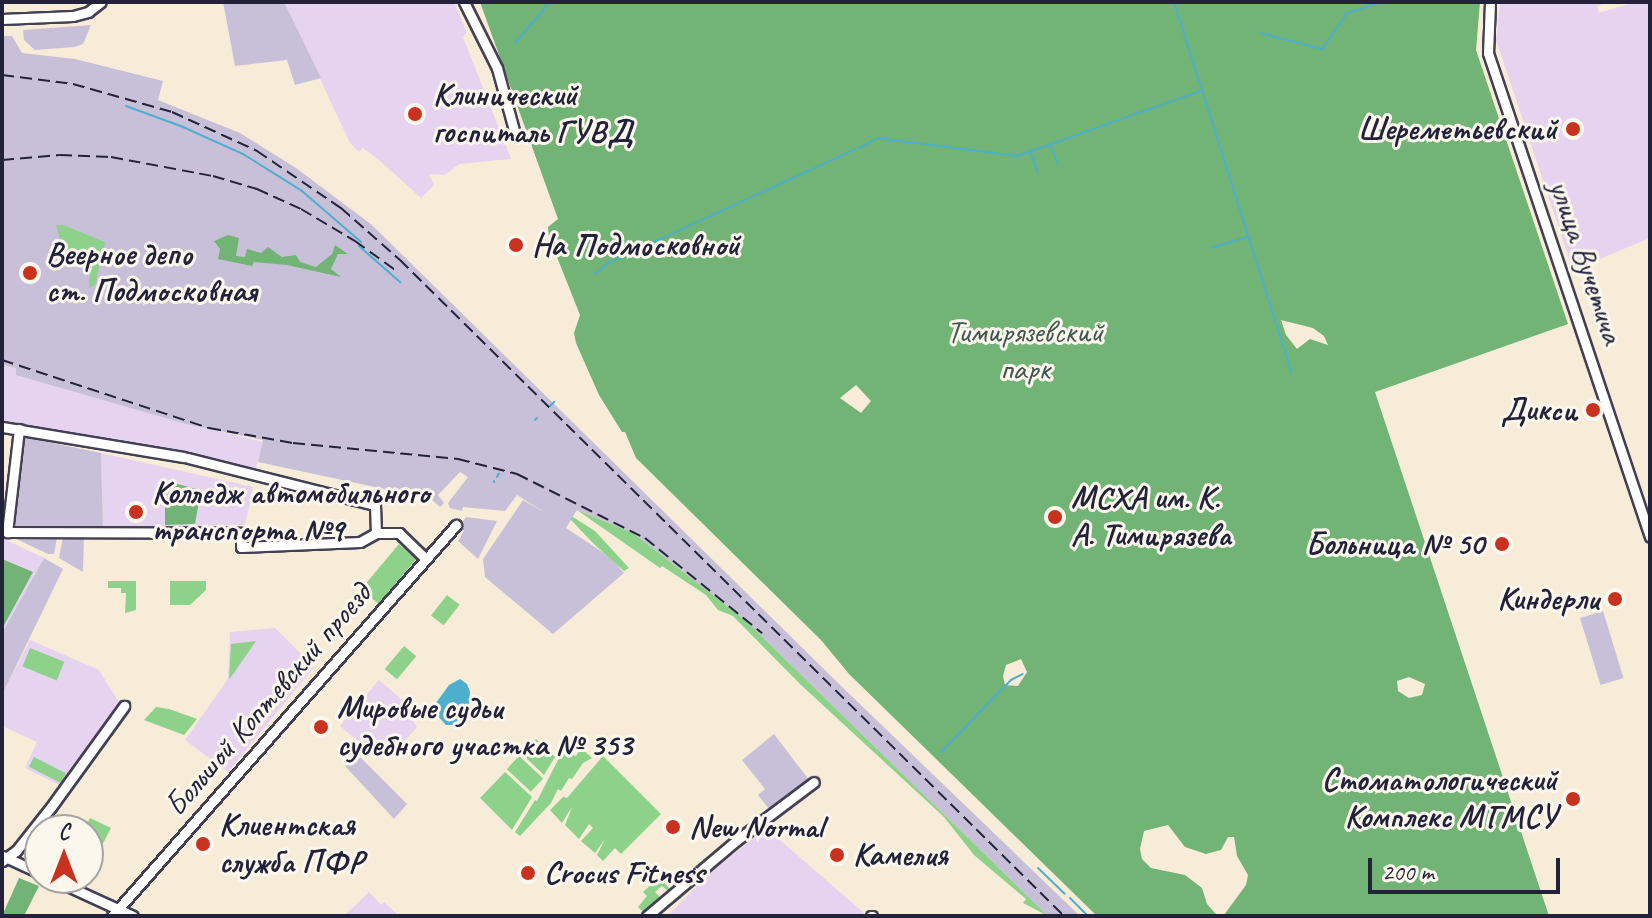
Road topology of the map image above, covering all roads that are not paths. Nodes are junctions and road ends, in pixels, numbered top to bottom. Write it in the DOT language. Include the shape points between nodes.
graph roads {
  1 [pos="101,2"];
  2 [pos="464,2"];
  3 [pos="1490,2"];
  4 [pos="2,19"];
  5 [pos="515,134"];
  6 [pos="2,427"];
  7 [pos="19,429"];
  8 [pos="456,525"];
  9 [pos="376,533"];
  10 [pos="1650,537"];
  11 [pos="426,559"];
  12 [pos="124,706"];
  13 [pos="814,782"];
  14 [pos="4,858"];
  15 [pos="24,866"];
  16 [pos="80,894"];
  17 [pos="115,913"];
  18 [pos="133,916"];
  19 [pos="647,916"];
  1 -- 4 [label="street" via="73,16"];
  2 -- 5 [label="street" via="497,68"];
  3 -- 10 [label="street, улица Вучетича" via="1488,53"];
  6 -- 7 [label="street"];
  7 -- 9 [label="street" via="186,457 375,505"];
  7 -- 9 [label="street" via="7,532 241,533 241,547 360,542"];
  8 -- 11 [label="street, Большой Коптевский проезд"];
  9 -- 11 [label="street" via="399,533"];
  11 -- 17 [label="street, Большой Коптевский проезд"];
  12 -- 14 [label="street" via="51,807"];
  13 -- 19 [label="street"];
  14 -- 15 [label="street"];
  16 -- 17 [label="street"];
  17 -- 18 [label="street"];
}
